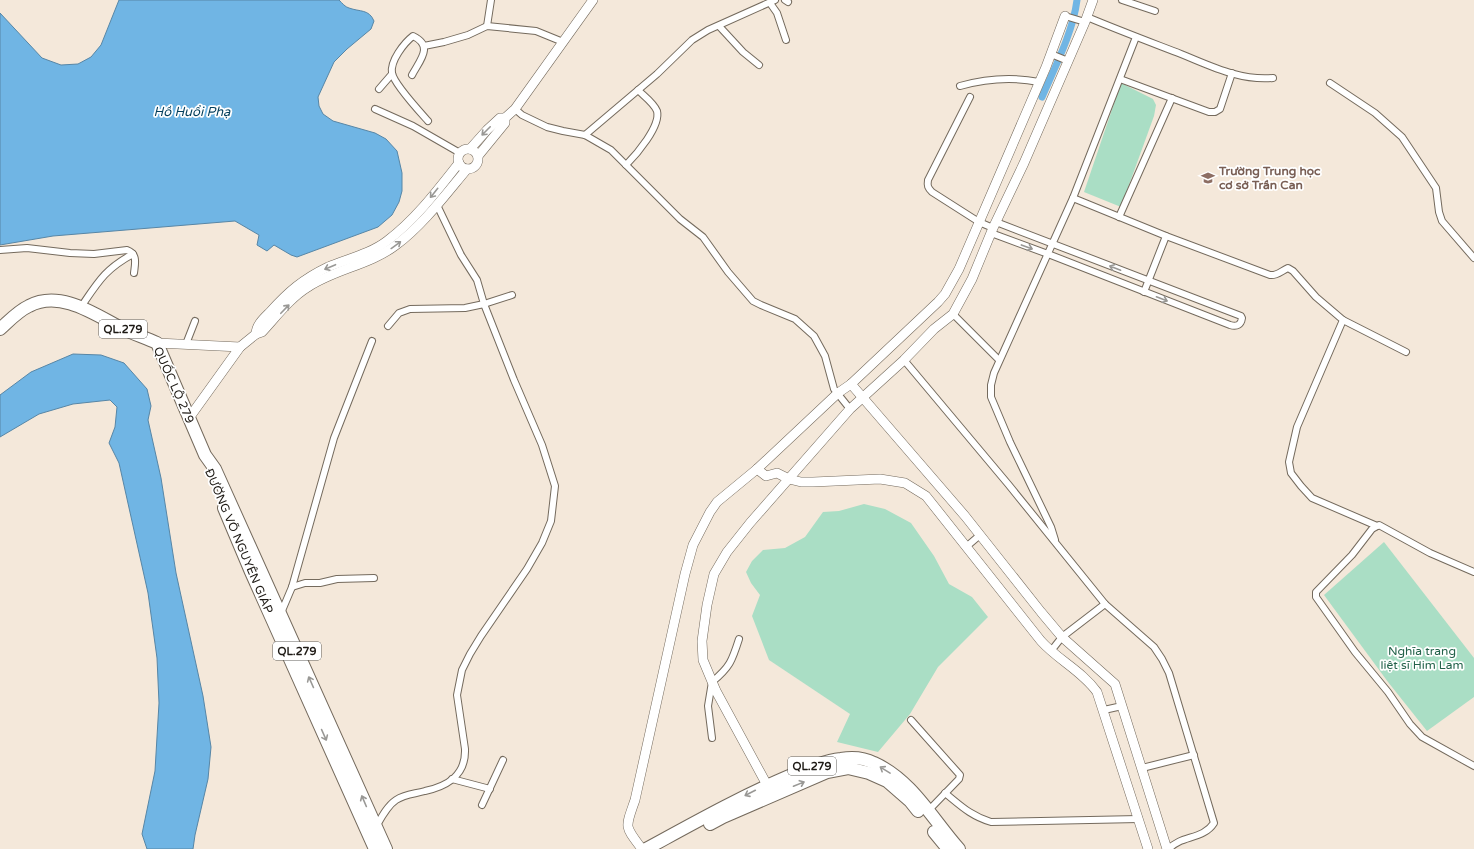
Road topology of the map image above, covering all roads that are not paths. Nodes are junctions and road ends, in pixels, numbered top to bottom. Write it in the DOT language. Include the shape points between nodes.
graph roads {
  1 [pos="491,0"];
  2 [pos="593,0"];
  3 [pos="1093,0"];
  4 [pos="1122,0"];
  5 [pos="772,1"];
  6 [pos="1154,11"];
  7 [pos="1070,17"];
  8 [pos="1086,20"];
  9 [pos="487,26"];
  10 [pos="719,26"];
  11 [pos="1136,37"];
  12 [pos="786,40"];
  13 [pos="563,42"];
  14 [pos="424,46"];
  15 [pos="1058,57"];
  16 [pos="759,65"];
  17 [pos="1232,73"];
  18 [pos="392,74"];
  19 [pos="412,75"];
  20 [pos="1272,78"];
  21 [pos="1120,79"];
  22 [pos="1039,82"];
  23 [pos="1330,83"];
  24 [pos="960,86"];
  25 [pos="380,89"];
  26 [pos="638,90"];
  27 [pos="970,96"];
  28 [pos="1172,98"];
  29 [pos="375,109"];
  30 [pos="515,109"];
  31 [pos="505,118"];
  32 [pos="428,121"];
  33 [pos="586,135"];
  34 [pos="470,149"];
  35 [pos="460,153"];
  36 [pos="478,156"];
  37 [pos="459,163"];
  38 [pos="626,165"];
  39 [pos="467,169"];
  40 [pos="1073,198"];
  41 [pos="437,205"];
  42 [pos="1120,217"];
  43 [pos="979,222"];
  44 [pos="993,228"];
  45 [pos="1166,236"];
  46 [pos="1052,244"];
  47 [pos="0,250"];
  48 [pos="133,254"];
  49 [pos="1048,254"];
  50 [pos="1474,258"];
  51 [pos="134,273"];
  52 [pos="1148,280"];
  53 [pos="1144,292"];
  54 [pos="512,295"];
  55 [pos="484,304"];
  56 [pos="81,308"];
  57 [pos="952,314"];
  58 [pos="1342,320"];
  59 [pos="195,321"];
  60 [pos="388,326"];
  61 [pos="0,329"];
  62 [pos="256,334"];
  63 [pos="372,341"];
  64 [pos="158,343"];
  65 [pos="186,344"];
  66 [pos="240,347"];
  67 [pos="1406,352"];
  68 [pos="904,360"];
  69 [pos="999,360"];
  70 [pos="851,384"];
  71 [pos="838,393"];
  72 [pos="863,398"];
  73 [pos="850,409"];
  74 [pos="189,418"];
  75 [pos="205,454"];
  76 [pos="757,469"];
  77 [pos="789,479"];
  78 [pos="1377,526"];
  79 [pos="977,538"];
  80 [pos="1056,544"];
  81 [pos="967,546"];
  82 [pos="1474,572"];
  83 [pos="374,578"];
  84 [pos="292,587"];
  85 [pos="1105,604"];
  86 [pos="275,609"];
  87 [pos="739,639"];
  88 [pos="1060,639"];
  89 [pos="1052,650"];
  90 [pos="712,682"];
  91 [pos="1119,707"];
  92 [pos="1105,710"];
  93 [pos="911,720"];
  94 [pos="712,738"];
  95 [pos="1194,755"];
  96 [pos="504,760"];
  97 [pos="1474,766"];
  98 [pos="1142,768"];
  99 [pos="452,779"];
  100 [pos="767,786"];
  101 [pos="490,789"];
  102 [pos="945,793"];
  103 [pos="482,805"];
  104 [pos="928,811"];
  105 [pos="1139,819"];
  106 [pos="372,832"];
  107 [pos="375,849"];
  108 [pos="386,849"];
  109 [pos="642,849"];
  110 [pos="646,849"];
  111 [pos="664,849"];
  112 [pos="948,849"];
  113 [pos="959,849"];
  114 [pos="1148,849"];
  115 [pos="1168,849"];
  1 -- 9 [label="street"];
  2 -- 13 [label="street"];
  3 -- 8 [label="street"];
  4 -- 6 [label="street"];
  5 -- 10 [label="street"];
  5 -- 12 [label="street"];
  7 -- 8 [label="street"];
  7 -- 15 [label="street"];
  8 -- 11 [label="street"];
  8 -- 15 [label="street"];
  9 -- 13 [label="street" via="536,31"];
  9 -- 14 [label="street" via="468,35"];
  10 -- 16 [label="street"];
  10 -- 26 [label="street" via="692,40"];
  11 -- 17 [label="street"];
  11 -- 21 [label="street"];
  13 -- 30 [label="street"];
  14 -- 18 [label="street" via="413,36 406,41 393,64"];
  14 -- 19 [label="street" via="425,53"];
  15 -- 22 [label="street"];
  15 -- 44 [label="street" via="1024,163"];
  17 -- 20 [label="street" via="1248,78"];
  17 -- 28 [label="street" via="1220,109 1215,112"];
  18 -- 25 [label="street"];
  18 -- 32 [label="street"];
  21 -- 28 [label="street"];
  21 -- 40 [label="street"];
  22 -- 24 [label="street" via="983,81"];
  22 -- 43 [label="street"];
  23 -- 50 [label="street" via="1375,113 1402,137 1436,188 1442,221"];
  26 -- 33 [label="street"];
  26 -- 38 [label="street" via="657,110 657,115 646,142"];
  27 -- 43 [label="street" via="927,184 932,192"];
  28 -- 42 [label="street"];
  29 -- 35 [label="street" via="413,126"];
  30 -- 31 [label="street"];
  30 -- 33 [label="street" via="548,127"];
  31 -- 34 [label="street, one-way" via="500,118"];
  31 -- 36 [label="street" via="505,123"];
  33 -- 38 [label="street" via="611,150"];
  34 -- 35 [label="street"];
  34 -- 36 [label="street"];
  35 -- 37 [label="street"];
  36 -- 39 [label="street" via="476,166"];
  37 -- 39 [label="street"];
  37 -- 62 [label="street, one-way" via="402,229 375,248 304,280 268,314 256,328"];
  38 -- 71 [label="street" via="680,219 703,237 753,301 795,319 811,332 825,356 832,383"];
  39 -- 41 [label="street"];
  40 -- 42 [label="street"];
  40 -- 46 [label="street"];
  41 -- 55 [label="street" via="461,255 477,280"];
  62 -- 41 [label="street, one-way" via="262,332 306,288 396,246"];
  42 -- 45 [label="street"];
  43 -- 44 [label="street"];
  43 -- 70 [label="street" via="945,294"];
  44 -- 46 [label="street"];
  44 -- 49 [label="street, one-way"];
  44 -- 57 [label="street" via="972,279"];
  45 -- 52 [label="street"];
  45 -- 58 [label="street" via="1270,275 1274,276 1288,268"];
  46 -- 49 [label="street"];
  52 -- 46 [label="street, one-way"];
  47 -- 48 [label="street" via="26,248 94,254 127,250"];
  48 -- 51 [label="street"];
  48 -- 56 [label="street" via="102,276"];
  49 -- 53 [label="street"];
  49 -- 69 [label="street"];
  52 -- 53 [label="street"];
  53 -- 52 [label="street, one-way" via="1235,327 1242,321 1240,316"];
  54 -- 55 [label="street"];
  55 -- 60 [label="street" via="465,308 410,309 399,313"];
  55 -- 99 [label="street" via="542,445 555,492 551,521 542,543 481,636 462,670 458,695 465,756 460,772"];
  56 -- 61 [label="highway, QUỐC LỘ 279 / QL.279" via="63,301 30,305"];
  56 -- 64 [label="highway, QUỐC LỘ 279 / QL.279" via="124,330"];
  57 -- 68 [label="street"];
  57 -- 69 [label="street"];
  58 -- 67 [label="street"];
  58 -- 78 [label="street" via="1298,427 1289,462 1291,473 1312,498"];
  59 -- 65 [label="street"];
  62 -- 66 [label="street"];
  63 -- 84 [label="street" via="334,438"];
  64 -- 65 [label="street"];
  64 -- 74 [label="highway, QUỐC LỘ 279 / QL.279"];
  65 -- 66 [label="street"];
  66 -- 74 [label="street"];
  68 -- 72 [label="street"];
  68 -- 80 [label="street"];
  69 -- 80 [label="street" via="990,385 991,397 1051,527"];
  70 -- 71 [label="street"];
  70 -- 72 [label="street"];
  71 -- 73 [label="street"];
  71 -- 76 [label="street"];
  72 -- 73 [label="street"];
  72 -- 79 [label="street"];
  73 -- 77 [label="street"];
  74 -- 75 [label="highway, QUỐC LỘ 279 / QL.279"];
  75 -- 86 [label="highway, ĐƯỜNG VÕ NGUYÊN GIÁP / QL.279" via="215,469"];
  76 -- 77 [label="street" via="766,476 777,473"];
  76 -- 109 [label="street" via="717,502 710,512 694,545 685,574 635,800 627,822 628,829"];
  77 -- 81 [label="street" via="813,482 880,479 904,483 926,496"];
  77 -- 90 [label="street" via="727,552 714,574 702,642 703,660"];
  78 -- 82 [label="street"];
  78 -- 97 [label="street" via="1316,592 1316,597 1355,652 1422,737"];
  79 -- 81 [label="street"];
  79 -- 88 [label="street"];
  80 -- 85 [label="street"];
  81 -- 89 [label="street" via="1041,641"];
  83 -- 84 [label="street" via="337,579"];
  84 -- 86 [label="street"];
  85 -- 88 [label="street"];
  85 -- 95 [label="street" via="1149,641 1162,659 1169,673"];
  86 -- 106 [label="highway, ĐƯỜNG VÕ NGUYÊN GIÁP / QL.279"];
  87 -- 90 [label="street" via="729,667"];
  88 -- 89 [label="street"];
  88 -- 91 [label="street" via="1115,684"];
  89 -- 92 [label="street" via="1089,682"];
  90 -- 94 [label="street" via="708,706"];
  90 -- 100 [label="street"];
  91 -- 92 [label="street"];
  91 -- 98 [label="street"];
  92 -- 105 [label="street"];
  93 -- 102 [label="street" via="960,775"];
  95 -- 98 [label="street"];
  95 -- 115 [label="street" via="1214,823 1200,835 1177,842"];
  96 -- 101 [label="street"];
  98 -- 115 [label="street"];
  99 -- 101 [label="street"];
  99 -- 106 [label="street" via="436,789 412,793 395,801"];
  104 -- 100 [label="highway, QL.279, one-way" via="892,774 874,763 856,758 813,766"];
  100 -- 110 [label="highway, QL.279, one-way"];
  101 -- 103 [label="street"];
  102 -- 104 [label="street"];
  102 -- 105 [label="street" via="969,813 991,822"];
  104 -- 113 [label="highway, QL.279"];
  105 -- 114 [label="street"];
  106 -- 107 [label="highway, ĐƯỜNG VÕ NGUYÊN GIÁP / QL.279"];
  106 -- 108 [label="highway, ĐƯỜNG VÕ NGUYÊN GIÁP / QL.279"];
  111 -- 112 [label="highway, QL.279, one-way" via="723,817 827,772 848,768 870,773 887,781 910,801"];
}
